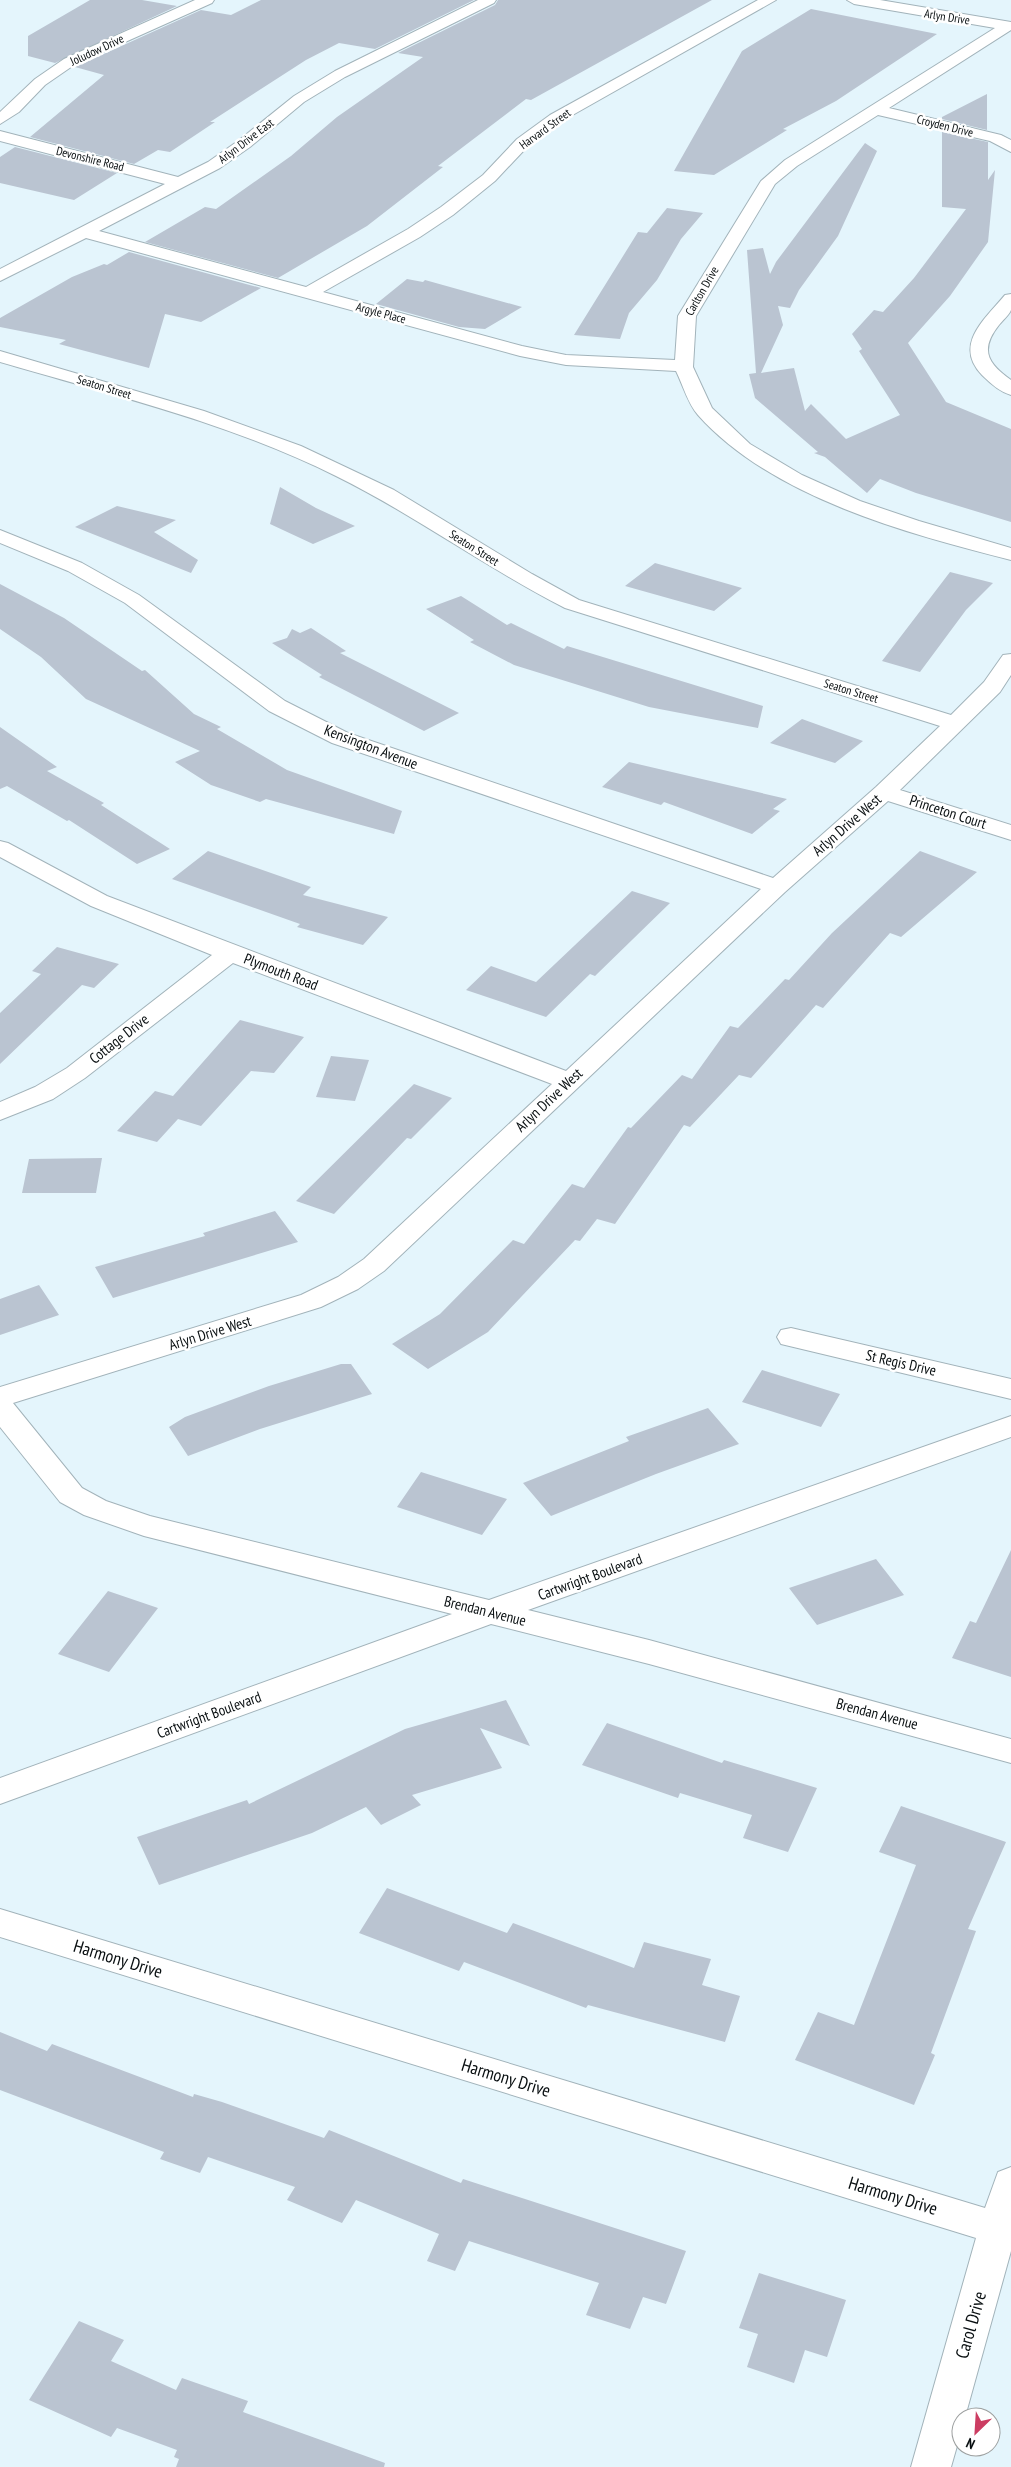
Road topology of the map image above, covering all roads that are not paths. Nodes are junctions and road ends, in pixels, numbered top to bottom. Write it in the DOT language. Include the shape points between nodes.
graph roads {
  1 [pos="207,0"];
  2 [pos="489,0"];
  3 [pos="769,0"];
  4 [pos="854,0"];
  5 [pos="1010,26"];
  6 [pos="877,110"];
  7 [pos="0,119"];
  8 [pos="0,136"];
  9 [pos="1011,147"];
  10 [pos="180,182"];
  11 [pos="86,233"];
  12 [pos="0,276"];
  13 [pos="309,293"];
  14 [pos="1011,299"];
  15 [pos="0,356"];
  16 [pos="681,366"];
  17 [pos="1011,389"];
  18 [pos="0,536"];
  19 [pos="1011,554"];
  20 [pos="1011,660"];
  21 [pos="954,723"];
  22 [pos="884,792"];
  23 [pos="1011,832"];
  24 [pos="0,848"];
  25 [pos="777,887"];
  26 [pos="230,953"];
  27 [pos="569,1081"];
  28 [pos="0,1112"];
  29 [pos="791,1338"];
  30 [pos="1011,1389"];
  31 [pos="0,1397"];
  32 [pos="0,1407"];
  33 [pos="1011,1426"];
  34 [pos="490,1612"];
  35 [pos="1011,1751"];
  36 [pos="0,1791"];
  37 [pos="0,1923"];
  38 [pos="1011,2183"];
  39 [pos="1005,2230"];
  40 [pos="931,2467"];
  1 -- 7 [label="street, Joludow Drive" via="69,62 40,82"];
  2 -- 10 [label="street, Arlyn Drive East" via="340,74 300,99 229,155"];
  3 -- 13 [label="street, Harvard Street" via="556,118 523,142 489,178 447,211"];
  4 -- 5 [label="street, Arlyn Drive"];
  5 -- 6 [label="street, Carlton Drive"];
  6 -- 9 [label="street, Croyden Drive" via="995,138"];
  6 -- 16 [label="street, Carlton Drive" via="791,163 769,181 687,316 681,336"];
  8 -- 10 [label="street, Devonshire Road"];
  10 -- 11 [label="street, Arlyn Drive East"];
  11 -- 12 [label="street, Arlyn Drive East"];
  11 -- 13 [label="street, Argyle Place"];
  13 -- 16 [label="street, Argyle Place" via="520,351 557,358"];
  14 -- 17 [label="street" via="976,347 980,363 992,378"];
  15 -- 21 [label="street, Seaton Street" via="174,408 314,460 387,494 531,584 572,604"];
  16 -- 19 [label="street, Carlton Drive" via="699,404 721,429 766,464 853,506"];
  18 -- 25 [label="street, Kensington Avenue" via="75,567 132,599 277,706 340,738"];
  20 -- 21 [label="street, Arlyn Drive West" via="992,687"];
  21 -- 22 [label="street, Arlyn Drive West"];
  22 -- 23 [label="street, Princeton Court"];
  22 -- 25 [label="street, Arlyn Drive West"];
  24 -- 26 [label="street, Plymouth Road" via="99,901"];
  25 -- 27 [label="street, Arlyn Drive West"];
  26 -- 27 [label="street, Plymouth Road"];
  26 -- 28 [label="street, Cottage Drive" via="76,1073 44,1093"];
  27 -- 31 [label="street, Arlyn Drive West" via="374,1265 348,1283 311,1301 261,1318"];
  29 -- 30 [label="street, St Regis Drive"];
  32 -- 34 [label="street, Brendan Avenue" via="71,1495 95,1508 144,1524"];
  33 -- 34 [label="street, Cartwright Boulevard"];
  34 -- 35 [label="street, Brendan Avenue"];
  34 -- 36 [label="street, Cartwright Boulevard"];
  37 -- 39 [label="street, Harmony Drive"];
  38 -- 39 [label="street, Carol Drive"];
  39 -- 40 [label="street, Carol Drive"];
}
